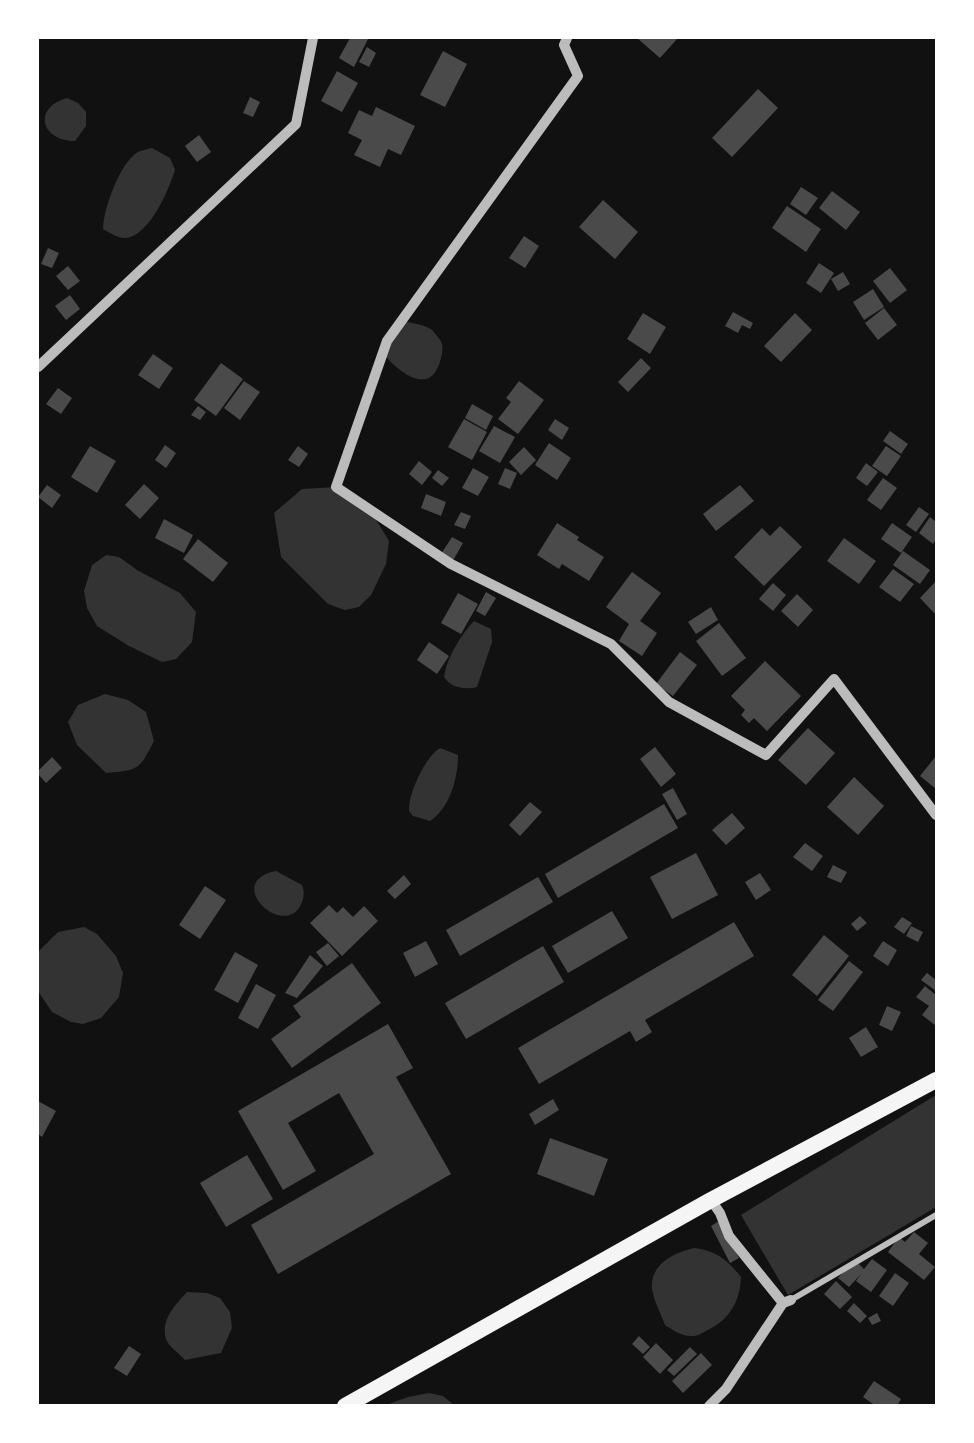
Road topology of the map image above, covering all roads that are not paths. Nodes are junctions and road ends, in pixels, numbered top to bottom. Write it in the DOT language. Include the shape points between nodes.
graph roads {
  1 [pos="313,38"];
  2 [pos="567,38"];
  3 [pos="38,367"];
  4 [pos="936,815"];
  5 [pos="936,1080"];
  6 [pos="711,1200"];
  7 [pos="936,1215"];
  8 [pos="787,1301"];
  9 [pos="345,1406"];
  10 [pos="709,1406"];
  1 -- 3 [label="street" via="296,124"];
  2 -- 4 [label="street" via="564,45 578,76 387,341 336,487 451,564 611,644 669,702 766,755 834,680"];
  5 -- 6 [label="highway"];
  6 -- 8 [label="street" via="729,1236"];
  6 -- 9 [label="highway"];
  7 -- 8 [label="street"];
  8 -- 10 [label="street" via="726,1389"];
}
